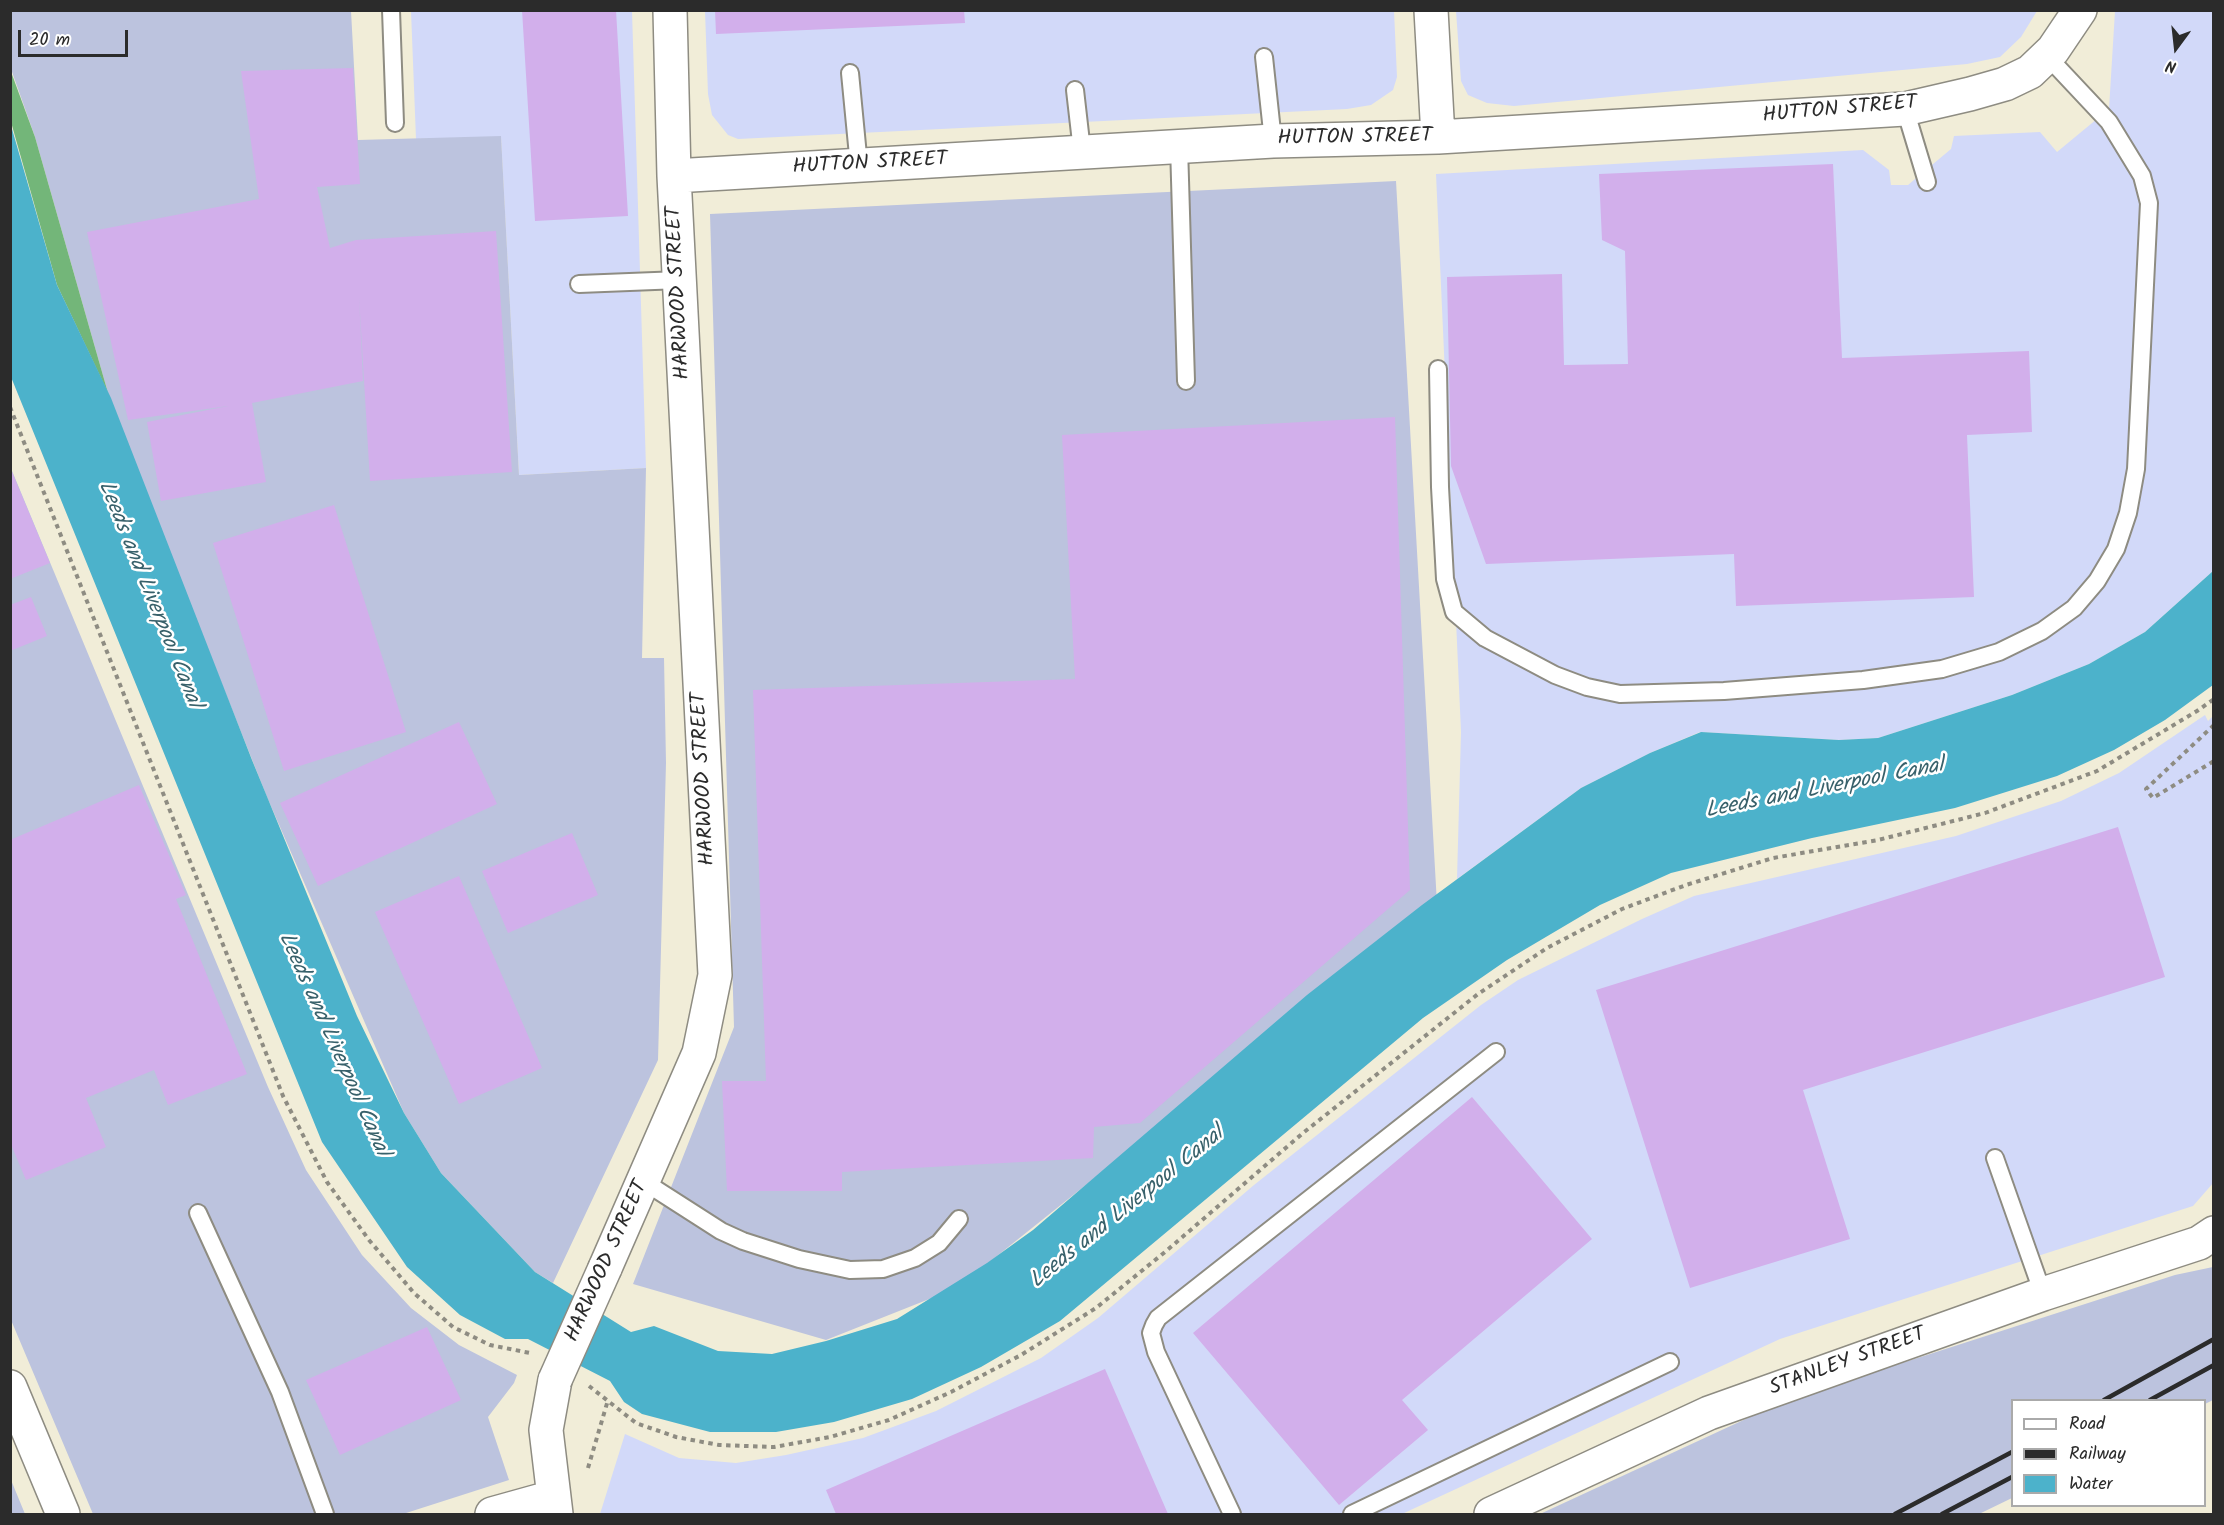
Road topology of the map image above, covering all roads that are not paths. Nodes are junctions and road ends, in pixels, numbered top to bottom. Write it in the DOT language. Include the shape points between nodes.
graph roads {
  1 [pos="391,10"];
  2 [pos="670,10"];
  3 [pos="1431,10"];
  4 [pos="2079,10"];
  5 [pos="1264,57"];
  6 [pos="2039,64"];
  7 [pos="850,73"];
  8 [pos="1075,90"];
  9 [pos="1905,110"];
  10 [pos="395,123"];
  11 [pos="1438,137"];
  12 [pos="1273,141"];
  13 [pos="1179,146"];
  14 [pos="1082,151"];
  15 [pos="859,166"];
  16 [pos="674,176"];
  17 [pos="1927,183"];
  18 [pos="680,280"];
  19 [pos="579,284"];
  20 [pos="1438,369"];
  21 [pos="1186,381"];
  22 [pos="1496,1053"];
  23 [pos="1995,1158"];
  24 [pos="643,1181"];
  25 [pos="198,1213"];
  26 [pos="959,1219"];
  27 [pos="2214,1233"];
  28 [pos="2043,1294"];
  29 [pos="1670,1362"];
  30 [pos="10,1387"];
  31 [pos="554,1506"];
  32 [pos="63,1515"];
  33 [pos="325,1515"];
  34 [pos="492,1515"];
  35 [pos="1232,1515"];
  36 [pos="1352,1515"];
  37 [pos="1491,1515"];
  1 -- 10 [label="lane"];
  2 -- 16 [label="street, HARWOOD STREET"];
  3 -- 11 [label="street"];
  4 -- 6 [label="street" via="2069,29"];
  5 -- 12 [label="lane"];
  6 -- 9 [label="street, HUTTON STREET" via="2005,84"];
  6 -- 20 [label="lane" via="2109,122 2142,176 2149,203 2136,469 2128,513 2116,549 2097,581 2074,608 2042,631 1999,652 1942,669 1863,680 1620,694 1555,675 1485,638 1454,612 1445,579"];
  7 -- 15 [label="lane"];
  8 -- 14 [label="lane"];
  9 -- 11 [label="street, HUTTON STREET"];
  9 -- 17 [label="lane"];
  11 -- 12 [label="street, HUTTON STREET"];
  12 -- 13 [label="street, HUTTON STREET"];
  13 -- 14 [label="street, HUTTON STREET"];
  13 -- 21 [label="lane"];
  14 -- 15 [label="street, HUTTON STREET"];
  15 -- 16 [label="street, HUTTON STREET"];
  16 -- 18 [label="street, HARWOOD STREET"];
  18 -- 19 [label="lane"];
  18 -- 24 [label="street, HARWOOD STREET" via="715,975 699,1053"];
  22 -- 35 [label="lane" via="1154,1325 1151,1333 1156,1352"];
  23 -- 28 [label="lane"];
  24 -- 26 [label="lane" via="743,1241 850,1270 883,1269 915,1258 939,1243"];
  24 -- 31 [label="street, HARWOOD STREET, bridge" via="559,1374 546,1430"];
  25 -- 33 [label="lane" via="280,1392"];
  27 -- 28 [label="street, STANLEY STREET" via="2199,1243"];
  28 -- 37 [label="street, STANLEY STREET" via="1709,1413"];
  29 -- 36 [label="lane"];
  30 -- 32 [label="street"];
  31 -- 34 [label="street"];
}
